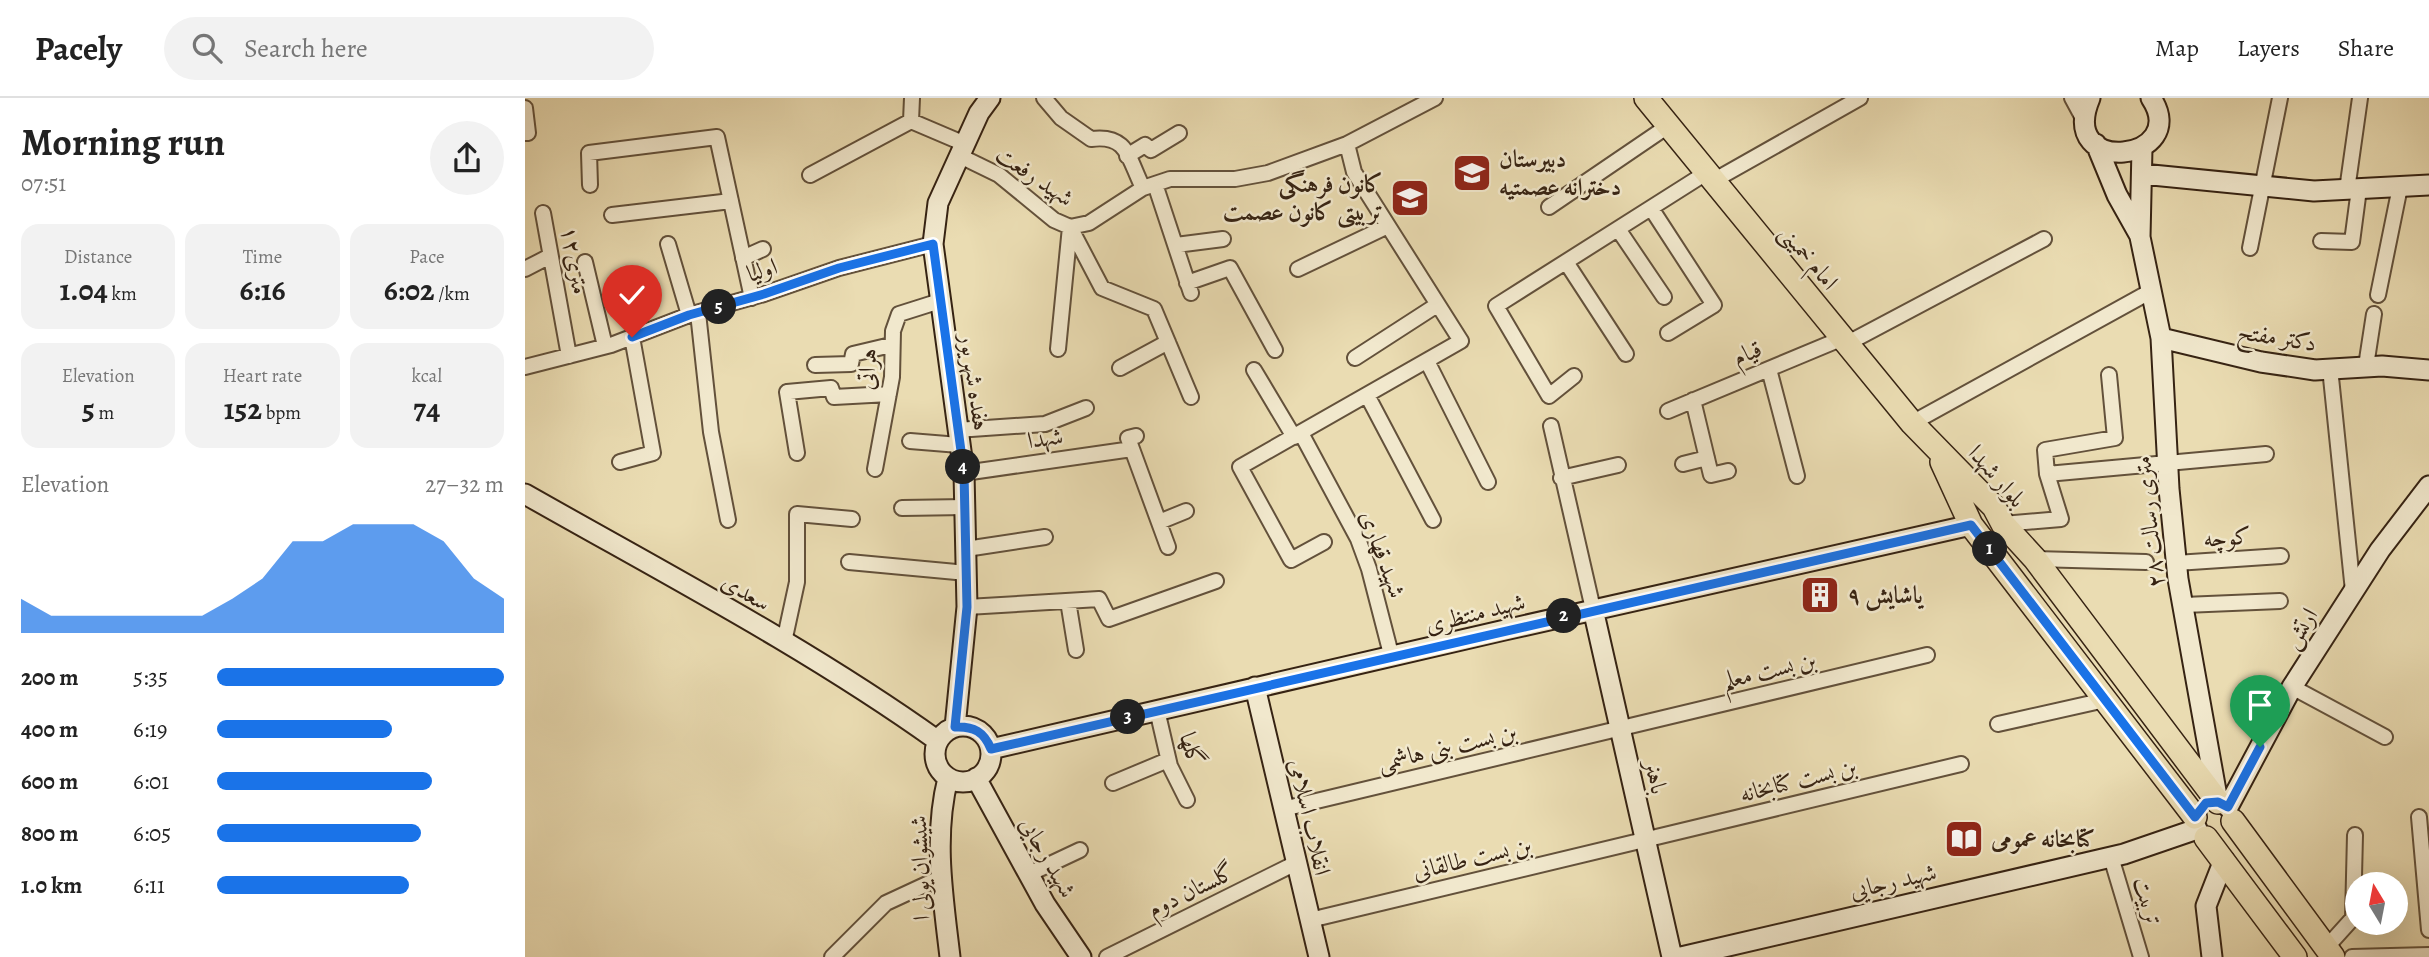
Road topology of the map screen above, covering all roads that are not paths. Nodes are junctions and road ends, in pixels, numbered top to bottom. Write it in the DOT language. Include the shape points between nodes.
graph roads {
  1 [pos="912,98"];
  2 [pos="990,98"];
  3 [pos="1044,98"];
  4 [pos="1435,98"];
  5 [pos="1646,98"];
  6 [pos="1860,98"];
  7 [pos="2072,98"];
  8 [pos="2090,98"];
  9 [pos="2280,98"];
  10 [pos="2366,99"];
  11 [pos="2154,100"];
  12 [pos="525,108"];
  13 [pos="911,121"];
  14 [pos="2085,122"];
  15 [pos="1668,126"];
  16 [pos="525,133"];
  17 [pos="1179,133"];
  18 [pos="1347,144"];
  19 [pos="2096,144"];
  20 [pos="2142,148"];
  21 [pos="963,150"];
  22 [pos="1127,156"];
  23 [pos="2142,174"];
  24 [pos="810,175"];
  25 [pos="1709,177"];
  26 [pos="2262,184"];
  27 [pos="590,185"];
  28 [pos="2429,185"];
  29 [pos="1149,186"];
  30 [pos="2400,187"];
  31 [pos="2353,190"];
  32 [pos="731,201"];
  33 [pos="1549,206"];
  34 [pos="1651,208"];
  35 [pos="544,213"];
  36 [pos="612,215"];
  37 [pos="1388,226"];
  38 [pos="1070,227"];
  39 [pos="1618,229"];
  40 [pos="2140,237"];
  41 [pos="1223,239"];
  42 [pos="2044,239"];
  43 [pos="2321,241"];
  44 [pos="668,244"];
  45 [pos="933,244"];
  46 [pos="1176,245"];
  47 [pos="2250,248"];
  48 [pos="763,249"];
  49 [pos="550,256"];
  50 [pos="743,258"];
  51 [pos="585,262"];
  52 [pos="1566,262"];
  53 [pos="525,269"];
  54 [pos="1299,269"];
  55 [pos="2153,290"];
  56 [pos="2378,295"];
  57 [pos="1664,297"];
  58 [pos="752,298"];
  59 [pos="940,301"];
  60 [pos="1437,305"];
  61 [pos="693,314"];
  62 [pos="2374,314"];
  63 [pos="1668,333"];
  64 [pos="632,337"];
  65 [pos="2161,338"];
  66 [pos="1846,340"];
  67 [pos="1168,342"];
  68 [pos="891,345"];
  69 [pos="605,346"];
  70 [pos="1058,349"];
  71 [pos="1275,350"];
  72 [pos="1626,354"];
  73 [pos="569,356"];
  74 [pos="1355,358"];
  75 [pos="1427,361"];
  76 [pos="815,365"];
  77 [pos="2367,366"];
  78 [pos="525,367"];
  79 [pos="1120,368"];
  80 [pos="2330,368"];
  81 [pos="1769,369"];
  82 [pos="1254,370"];
  83 [pos="2429,370"];
  84 [pos="1574,376"];
  85 [pos="2109,376"];
  86 [pos="889,394"];
  87 [pos="1367,395"];
  88 [pos="1191,397"];
  89 [pos="1693,400"];
  90 [pos="1086,408"];
  91 [pos="1668,411"];
  92 [pos="1912,423"];
  93 [pos="1551,426"];
  94 [pos="1297,434"];
  95 [pos="958,437"];
  96 [pos="910,441"];
  97 [pos="1935,447"];
  98 [pos="797,453"];
  99 [pos="2266,454"];
  100 [pos="1707,458"];
  101 [pos="620,462"];
  102 [pos="2167,463"];
  103 [pos="1683,464"];
  104 [pos="1618,465"];
  105 [pos="875,469"];
  106 [pos="1728,471"];
  107 [pos="964,473"];
  108 [pos="2047,474"];
  109 [pos="1797,476"];
  110 [pos="1561,478"];
  111 [pos="1488,482"];
  112 [pos="2429,485"];
  113 [pos="525,494"];
  114 [pos="965,507"];
  115 [pos="902,508"];
  116 [pos="1186,511"];
  117 [pos="852,519"];
  118 [pos="728,520"];
  119 [pos="1433,520"];
  120 [pos="1159,522"];
  121 [pos="2003,524"];
  122 [pos="1971,525"];
  123 [pos="1045,537"];
  124 [pos="1324,542"];
  125 [pos="1168,547"];
  126 [pos="966,549"];
  127 [pos="2281,556"];
  128 [pos="2035,559"];
  129 [pos="849,562"];
  130 [pos="2146,562"];
  131 [pos="2177,571"];
  132 [pos="967,573"];
  133 [pos="1216,581"];
  134 [pos="2353,591"];
  135 [pos="1067,601"];
  136 [pos="2280,601"];
  137 [pos="2184,605"];
  138 [pos="967,607"];
  139 [pos="1593,609"];
  140 [pos="784,642"];
  141 [pos="1076,650"];
  142 [pos="1927,655"];
  143 [pos="1392,659"];
  144 [pos="1255,687"];
  145 [pos="2292,687"];
  146 [pos="2105,700"];
  147 [pos="1157,710"];
  148 [pos="1998,724"];
  149 [pos="955,727"];
  150 [pos="1620,729"];
  151 [pos="2385,737"];
  152 [pos="938,741"];
  153 [pos="991,749"];
  154 [pos="1168,760"];
  155 [pos="1961,764"];
  156 [pos="948,778"];
  157 [pos="976,778"];
  158 [pos="1113,783"];
  159 [pos="1187,800"];
  160 [pos="1283,809"];
  161 [pos="2226,810"];
  162 [pos="2419,817"];
  163 [pos="2199,828"];
  164 [pos="2355,835"];
  165 [pos="1645,840"];
  166 [pos="1080,850"];
  167 [pos="2111,857"];
  168 [pos="2224,860"];
  169 [pos="1296,863"];
  170 [pos="1029,874"];
  171 [pos="942,877"];
  172 [pos="1310,920"];
  173 [pos="2429,930"];
  174 [pos="2329,953"];
  175 [pos="2429,955"];
  176 [pos="832,957"];
  177 [pos="950,957"];
  178 [pos="1081,957"];
  179 [pos="1107,957"];
  180 [pos="1319,957"];
  181 [pos="1672,957"];
  182 [pos="1681,957"];
  183 [pos="2138,957"];
  184 [pos="2212,957"];
  185 [pos="2295,957"];
  186 [pos="2352,957"];
  1 -- 13 [label="street"];
  2 -- 21 [label="street, هفده شهریور"];
  3 -- 22 [label="street" via="1061,118 1091,139 1110,136"];
  4 -- 18 [label="street, شهید رفعت"];
  5 -- 15 [label="main road, امام خمینی"];
  6 -- 25 [label="street"];
  7 -- 14 [label="street"];
  8 -- 14 [label="street"];
  9 -- 26 [label="street"];
  10 -- 31 [label="street"];
  11 -- 20 [label="street" via="2156,129"];
  12 -- 16 [label="street"];
  13 -- 21 [label="street, شهید رفعت"];
  13 -- 24 [label="street"];
  14 -- 19 [label="street, ۲۸ متری رسالت"];
  15 -- 25 [label="main road, امام خمینی"];
  15 -- 33 [label="street"];
  17 -- 22 [label="street" via="1151,150 1145,145"];
  18 -- 29 [label="street, شهید رفعت" via="1268,173 1235,179 1170,179"];
  18 -- 37 [label="street" via="1354,172"];
  19 -- 20 [label="street" via="2118,154"];
  19 -- 40 [label="street, ۲۸ متری رسالت"];
  20 -- 23 [label="street, ۲۸ متری رسالت"];
  21 -- 38 [label="street, شهید رفعت" via="1054,220"];
  21 -- 45 [label="street, هفده شهریور" via="938,203"];
  22 -- 29 [label="street"];
  23 -- 26 [label="street"];
  23 -- 40 [label="street, ۲۸ متری رسالت"];
  25 -- 34 [label="street"];
  25 -- 66 [label="main road, امام خمینی"];
  26 -- 31 [label="street" via="2314,191"];
  26 -- 47 [label="street"];
  27 -- 32 [label="street" via="589,153 717,137"];
  28 -- 30 [label="street"];
  29 -- 38 [label="street, شهید رفعت" via="1089,223"];
  29 -- 46 [label="street"];
  30 -- 31 [label="street"];
  30 -- 56 [label="street"];
  31 -- 43 [label="street" via="2352,242"];
  32 -- 36 [label="street"];
  32 -- 50 [label="street"];
  34 -- 39 [label="street"];
  34 -- 63 [label="street" via="1714,305"];
  35 -- 49 [label="street, ۱۲متری"];
  37 -- 54 [label="street"];
  37 -- 60 [label="street"];
  38 -- 67 [label="street" via="1102,288 1154,309"];
  38 -- 70 [label="street"];
  39 -- 52 [label="street"];
  39 -- 57 [label="street"];
  40 -- 55 [label="street, ۲۸ متری رسالت"];
  41 -- 46 [label="street"];
  42 -- 66 [label="street, قیام"];
  44 -- 61 [label="street"];
  45 -- 58 [label="street, اولیا" via="839,268"];
  45 -- 59 [label="street, هفده شهریور"];
  46 -- 71 [label="street" via="1189,288 1230,268"];
  48 -- 50 [label="street"];
  49 -- 53 [label="street"];
  49 -- 73 [label="street, ۱۲متری"];
  50 -- 58 [label="street"];
  51 -- 69 [label="street"];
  52 -- 72 [label="street"];
  52 -- 84 [label="street" via="1496,306 1549,396"];
  55 -- 65 [label="street, ۲۸ متری رسالت"];
  55 -- 92 [label="street"];
  58 -- 61 [label="street, اولیا"];
  59 -- 68 [label="street, هراتی" via="899,314"];
  59 -- 95 [label="street, هفده شهریور"];
  60 -- 74 [label="street"];
  60 -- 75 [label="street" via="1461,341"];
  61 -- 64 [label="street, اولیا"];
  61 -- 118 [label="street"];
  62 -- 77 [label="street"];
  64 -- 69 [label="street, اولیا"];
  64 -- 101 [label="street" via="653,453"];
  65 -- 80 [label="street, دکتر مفتح" via="2261,362"];
  65 -- 102 [label="street, ۲۸ متری رسالت"];
  66 -- 81 [label="street, قیام"];
  66 -- 92 [label="main road, امام خمینی"];
  67 -- 79 [label="street"];
  67 -- 88 [label="street"];
  68 -- 76 [label="street" via="853,354 851,364"];
  68 -- 86 [label="street, هراتی"];
  69 -- 73 [label="street, اولیا"];
  73 -- 78 [label="street, اولیا"];
  75 -- 87 [label="street"];
  75 -- 111 [label="street"];
  77 -- 80 [label="street, دکتر مفتح"];
  77 -- 83 [label="street, دکتر مفتح"];
  80 -- 134 [label="street"];
  81 -- 89 [label="street, قیام"];
  81 -- 109 [label="street"];
  82 -- 94 [label="street, شهید قهاری"];
  85 -- 108 [label="street" via="2115,438 2045,450"];
  86 -- 98 [label="street" via="834,397 831,388 795,385 787,392"];
  86 -- 105 [label="street, هراتی"];
  87 -- 94 [label="street"];
  87 -- 119 [label="street"];
  89 -- 91 [label="street, قیام"];
  89 -- 100 [label="street"];
  90 -- 95 [label="street" via="1045,424"];
  92 -- 97 [label="main road, امام خمینی"];
  93 -- 110 [label="street"];
  94 -- 124 [label="street" via="1240,467 1291,560"];
  94 -- 143 [label="street, شهید قهاری" via="1358,540"];
  95 -- 96 [label="street"];
  95 -- 107 [label="street, هفده شهریور"];
  97 -- 121 [label="main road, بلوار شهدا" via="1994,507"];
  97 -- 122 [label="main road, بلوار شهدا"];
  99 -- 102 [label="street"];
  100 -- 103 [label="street"];
  100 -- 106 [label="street" via="1711,475"];
  102 -- 108 [label="street"];
  102 -- 131 [label="street, ۲۸ متری رسالت"];
  104 -- 110 [label="street"];
  107 -- 114 [label="street, هفده شهریور"];
  107 -- 120 [label="street, شهدا" via="1134,443"];
  108 -- 121 [label="street" via="2061,519"];
  110 -- 139 [label="street"];
  112 -- 134 [label="street, ارتش"];
  113 -- 140 [label="street, سعدی"];
  114 -- 115 [label="street"];
  114 -- 126 [label="street, هفده شهریور"];
  116 -- 120 [label="street"];
  117 -- 140 [label="street" via="797,514 796,582"];
  120 -- 125 [label="street"];
  121 -- 128 [label="main road, بلوار شهدا"];
  122 -- 139 [label="street, شهید منتظری"];
  122 -- 146 [label="main road, بلوار شهدا"];
  123 -- 126 [label="street"];
  126 -- 132 [label="street, هفده شهریور"];
  127 -- 131 [label="street, کوچه"];
  128 -- 130 [label="street"];
  128 -- 161 [label="main road, بلوار شهدا"];
  129 -- 132 [label="street"];
  131 -- 137 [label="street, ۲۸ متری رسالت"];
  132 -- 138 [label="street, هفده شهریور"];
  133 -- 135 [label="street" via="1109,619 1099,599"];
  134 -- 145 [label="street, ارتش"];
  135 -- 138 [label="street"];
  135 -- 141 [label="street"];
  136 -- 137 [label="street"];
  137 -- 161 [label="street, ۲۸ متری رسالت"];
  138 -- 149 [label="street, هفده شهریور"];
  139 -- 143 [label="street, شهید منتظری"];
  139 -- 150 [label="street, باهنر"];
  140 -- 152 [label="street, سعدی"];
  142 -- 150 [label="street, بن بست معلم"];
  143 -- 144 [label="street, شهید منتظری"];
  144 -- 147 [label="street, شهید منتظری"];
  144 -- 160 [label="street, انقلاب اسلامی"];
  145 -- 151 [label="street"];
  145 -- 161 [label="street, ارتش"];
  146 -- 148 [label="street"];
  146 -- 163 [label="main road, بلوار شهدا"];
  147 -- 153 [label="street, شهید منتظری"];
  147 -- 154 [label="street, گلها"];
  149 -- 152 [label="street"];
  149 -- 153 [label="street" via="978,730"];
  150 -- 160 [label="street, بن بست بنی هاشمی"];
  150 -- 165 [label="street, باهنر"];
  152 -- 156 [label="street" via="937,764"];
  153 -- 157 [label="street" via="985,771"];
  154 -- 158 [label="street"];
  154 -- 159 [label="street, گلها"];
  155 -- 165 [label="street, بن بست کتابخانه"];
  156 -- 157 [label="street"];
  156 -- 171 [label="street, شیشوان یولی ا" via="940,808"];
  157 -- 170 [label="street, شهید رجایی"];
  160 -- 169 [label="street, انقلاب اسلامی"];
  161 -- 163 [label="main road" via="2206,803"];
  161 -- 163 [label="main road" via="2225,836"];
  161 -- 174 [label="main road, بلوار شهدا"];
  162 -- 173 [label="street"];
  163 -- 167 [label="street, شهید رجایی"];
  163 -- 168 [label="main road, بلوار شهدا"];
  164 -- 174 [label="street" via="2353,918"];
  165 -- 172 [label="street, بن بست طالقانی"];
  165 -- 181 [label="street, باهنر"];
  166 -- 170 [label="street"];
  167 -- 182 [label="street, شهید رجایی"];
  167 -- 183 [label="street, تربیت"];
  168 -- 184 [label="street" via="2206,906"];
  168 -- 185 [label="main road, بلوار شهدا"];
  169 -- 172 [label="street, انقلاب اسلامی"];
  169 -- 179 [label="street, گلستان دوم"];
  170 -- 178 [label="street, شهید رجایی"];
  171 -- 176 [label="street" via="886,903"];
  171 -- 177 [label="street, شیشوان یولی ا"];
  172 -- 180 [label="street, انقلاب اسلامی"];
  175 -- 186 [label="street"];
}
